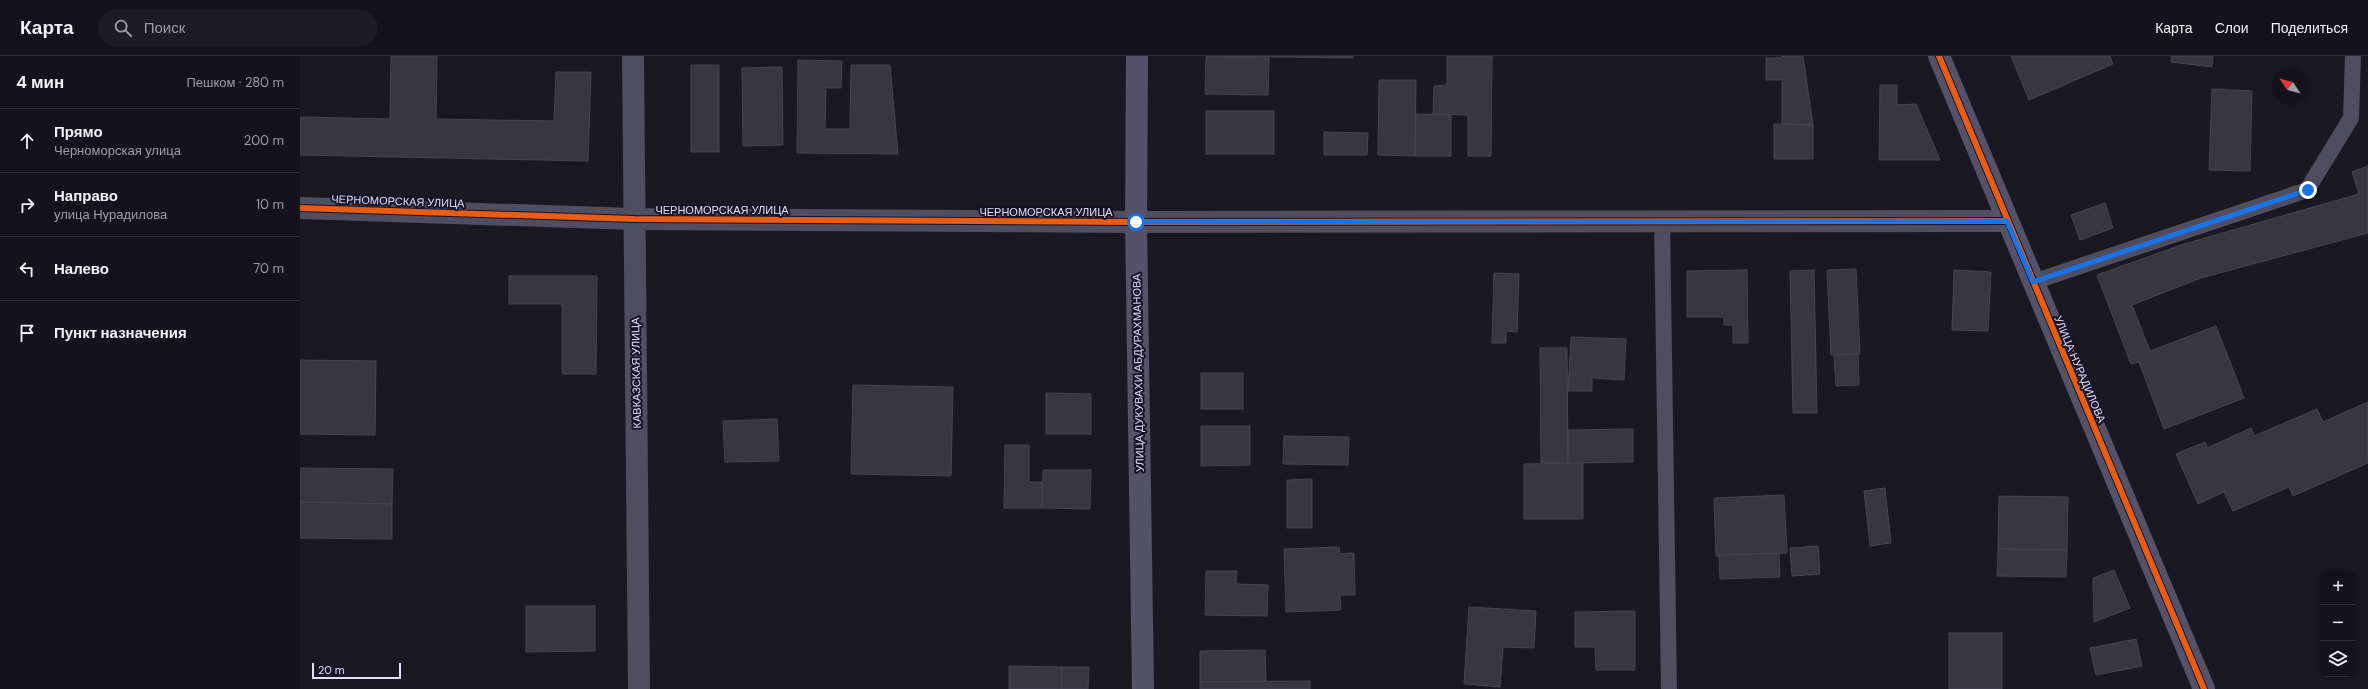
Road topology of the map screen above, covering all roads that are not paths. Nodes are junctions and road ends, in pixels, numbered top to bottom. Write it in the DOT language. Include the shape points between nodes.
graph roads {
  1 [pos="633,56"];
  2 [pos="1137,56"];
  3 [pos="1939,56"];
  4 [pos="2353,56"];
  5 [pos="300,208"];
  6 [pos="634,219"];
  7 [pos="1662,220"];
  8 [pos="2007,221"];
  9 [pos="1136,222"];
  10 [pos="2033,282"];
  11 [pos="639,689"];
  12 [pos="1142,689"];
  13 [pos="1669,689"];
  14 [pos="2204,689"];
  1 -- 6 [label="street, КАВКАЗСКАЯ УЛИЦА"];
  2 -- 9 [label="street, УЛИЦА ДУКУВАХИ АБДУРАХМАНОВА"];
  3 -- 8 [label="street, УЛИЦА НУРАДИЛОВА"];
  4 -- 10 [label="lane" via="2351,118 2308,190"];
  5 -- 6 [label="street, ЧЕРНОМОРСКАЯ УЛИЦА"];
  6 -- 9 [label="street, ЧЕРНОМОРСКАЯ УЛИЦА"];
  6 -- 11 [label="street, КАВКАЗСКАЯ УЛИЦА"];
  7 -- 8 [label="street, ЧЕРНОМОРСКАЯ УЛИЦА"];
  7 -- 9 [label="street, ЧЕРНОМОРСКАЯ УЛИЦА"];
  7 -- 13 [label="lane"];
  8 -- 10 [label="street, УЛИЦА НУРАДИЛОВА"];
  9 -- 12 [label="street, УЛИЦА ДУКУВАХИ АБДУРАХМАНОВА"];
  10 -- 14 [label="street, УЛИЦА НУРАДИЛОВА"];
}
